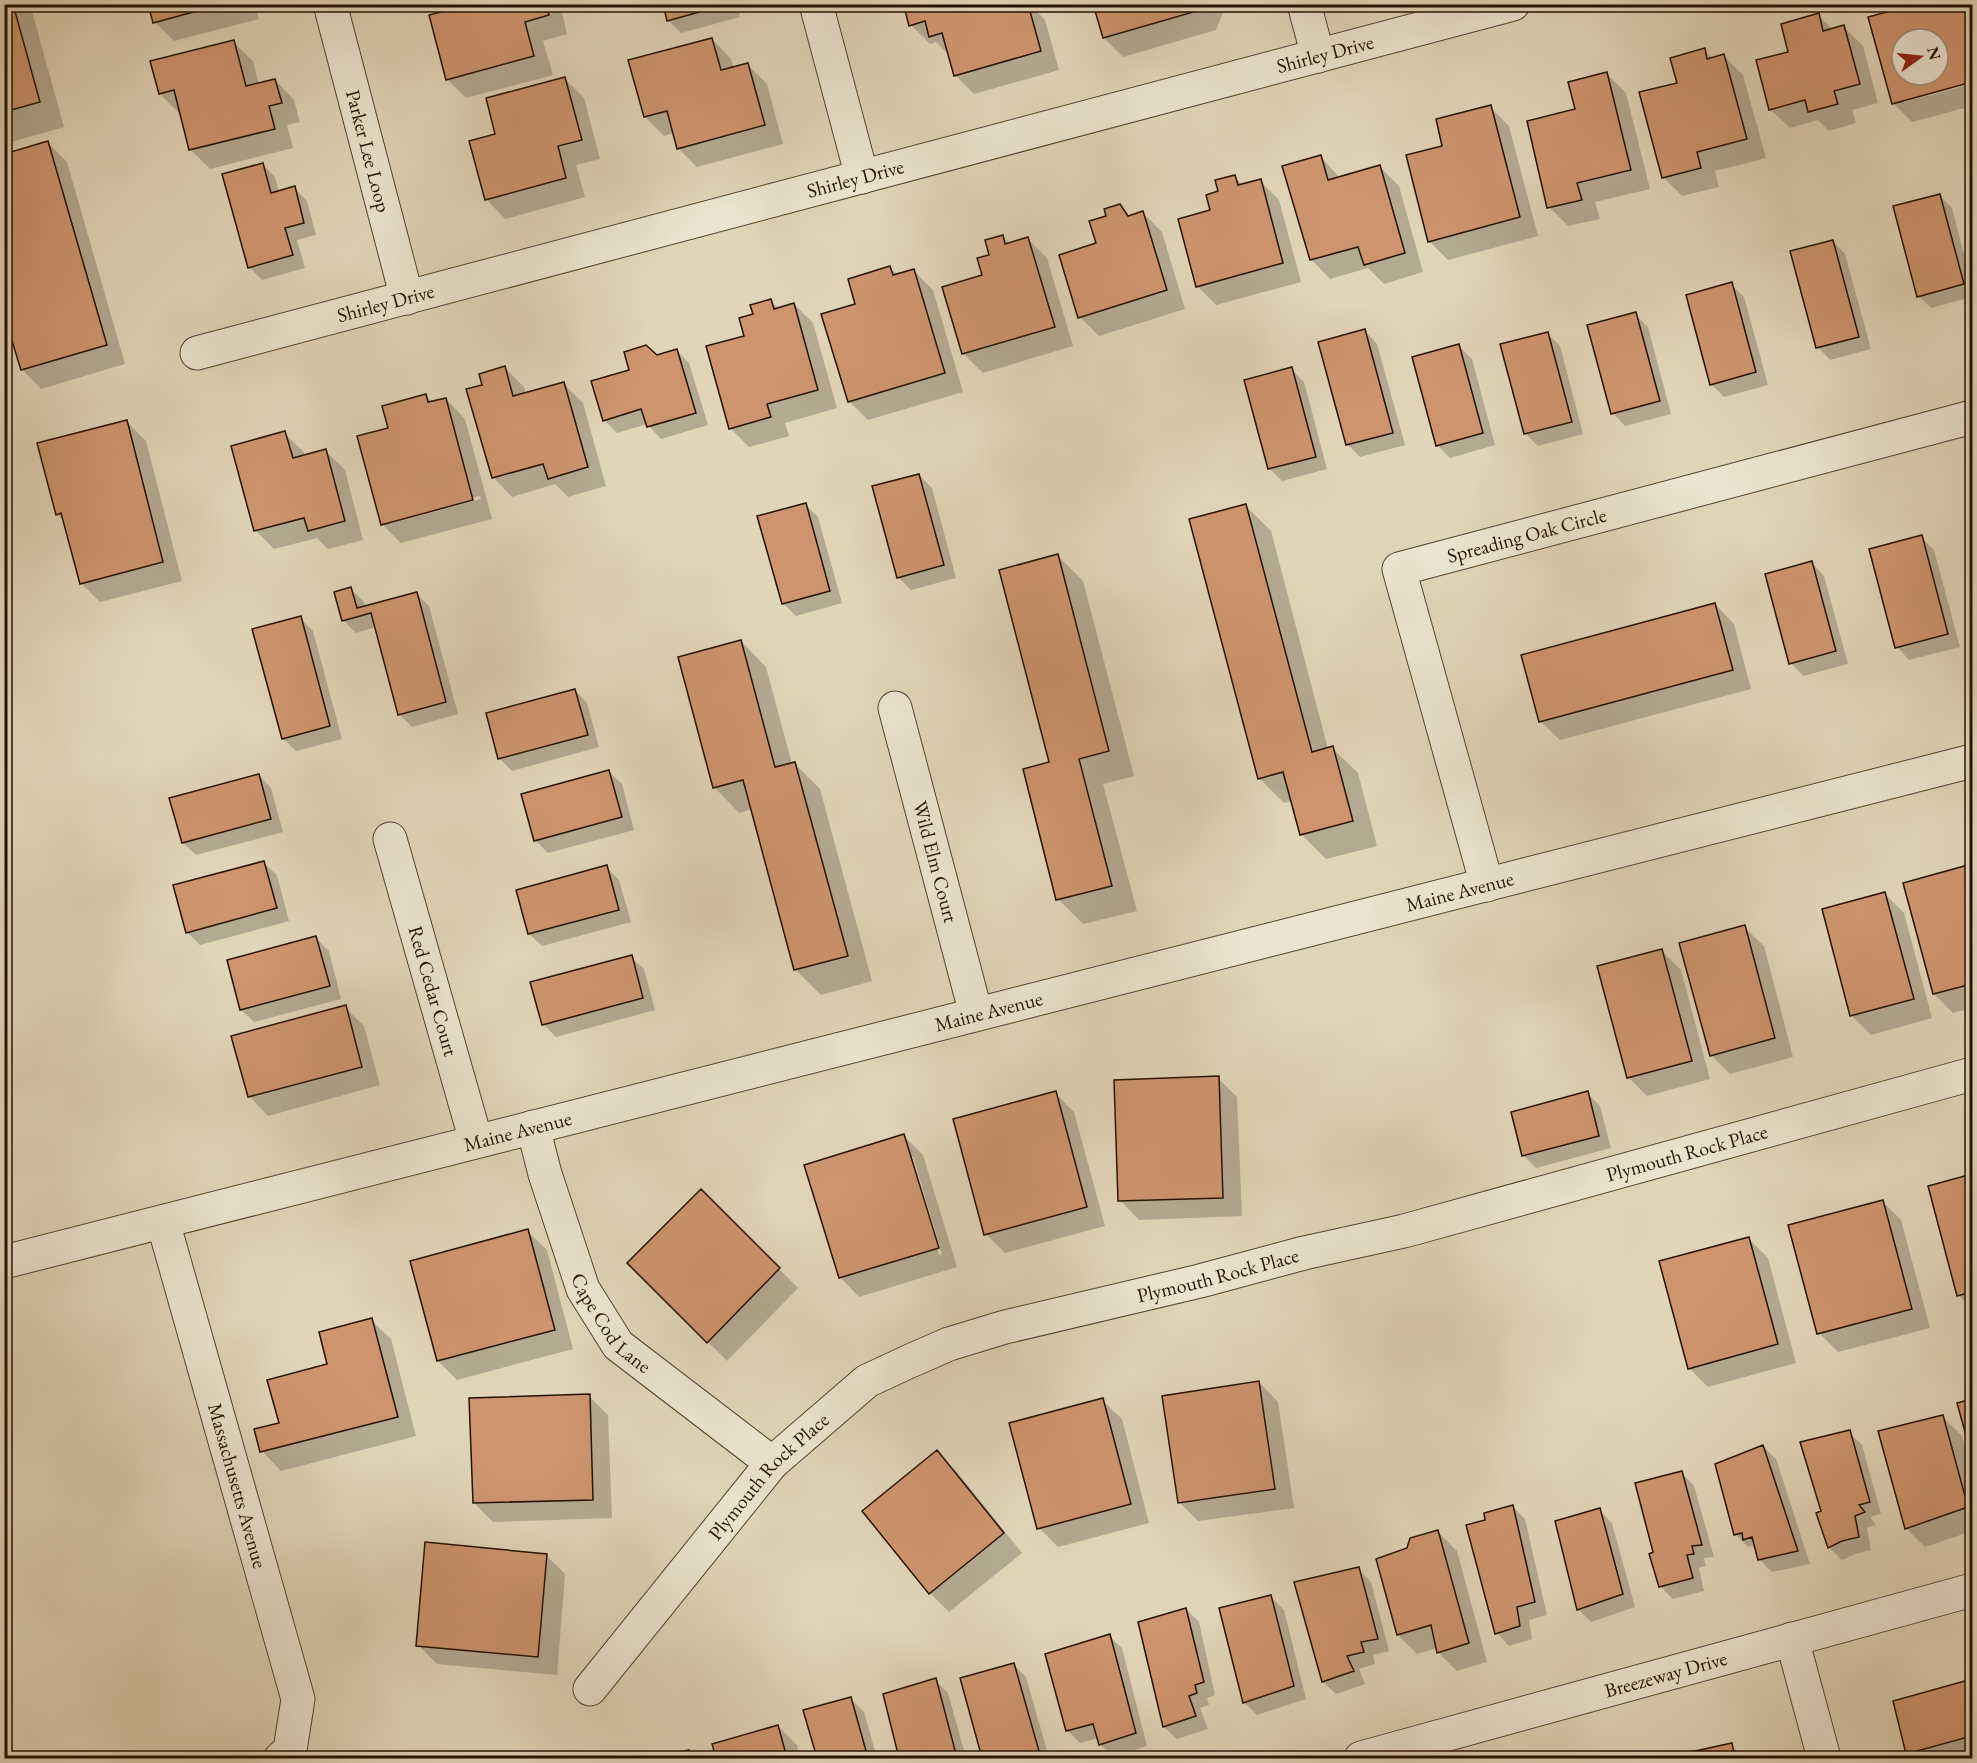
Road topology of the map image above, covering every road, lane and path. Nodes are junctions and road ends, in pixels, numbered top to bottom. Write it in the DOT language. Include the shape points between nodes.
graph roads {
  1 [pos="330,4"];
  2 [pos="816,4"];
  3 [pos="1304,4"];
  4 [pos="1513,4"];
  5 [pos="1318,56"];
  6 [pos="862,177"];
  7 [pos="407,298"];
  8 [pos="197,353"];
  9 [pos="1972,417"];
  10 [pos="895,708"];
  11 [pos="1972,761"];
  12 [pos="390,839"];
  13 [pos="1487,885"];
  14 [pos="976,1014"];
  15 [pos="1972,1074"];
  16 [pos="533,1127"];
  17 [pos="476,1141"];
  18 [pos="163,1222"];
  19 [pos="4,1262"];
  20 [pos="772,1463"];
  21 [pos="1972,1590"];
  22 [pos="1792,1639"];
  23 [pos="590,1689"];
  24 [pos="286,1754"];
  25 [pos="1368,1757"];
  26 [pos="1824,1758"];
  1 -- 7 [label="street, Parker Lee Loop"];
  2 -- 6 [label="street"];
  3 -- 5 [label="street"];
  4 -- 5 [label="street, Shirley Drive"];
  5 -- 6 [label="street, Shirley Drive"];
  6 -- 7 [label="street, Shirley Drive"];
  7 -- 8 [label="street, Shirley Drive"];
  9 -- 13 [label="street, Spreading Oak Circle" via="1399,569"];
  10 -- 14 [label="street, Wild Elm Court"];
  11 -- 13 [label="street, Maine Avenue"];
  12 -- 17 [label="street, Red Cedar Court"];
  13 -- 14 [label="street, Maine Avenue"];
  14 -- 16 [label="street, Maine Avenue"];
  15 -- 20 [label="street, Plymouth Rock Place" via="1404,1231 1017,1324 949,1344 867,1381"];
  16 -- 17 [label="street, Maine Avenue"];
  16 -- 20 [label="street, Cape Cod Lane" via="583,1288 618,1346"];
  17 -- 18 [label="street, Maine Avenue"];
  18 -- 19 [label="street, Maine Avenue"];
  18 -- 24 [label="street, Massachusetts Avenue" via="298,1699"];
  20 -- 23 [label="street, Plymouth Rock Place"];
  21 -- 22 [label="street, Breezeway Drive"];
  22 -- 25 [label="street, Breezeway Drive"];
  22 -- 26 [label="street"];
}
